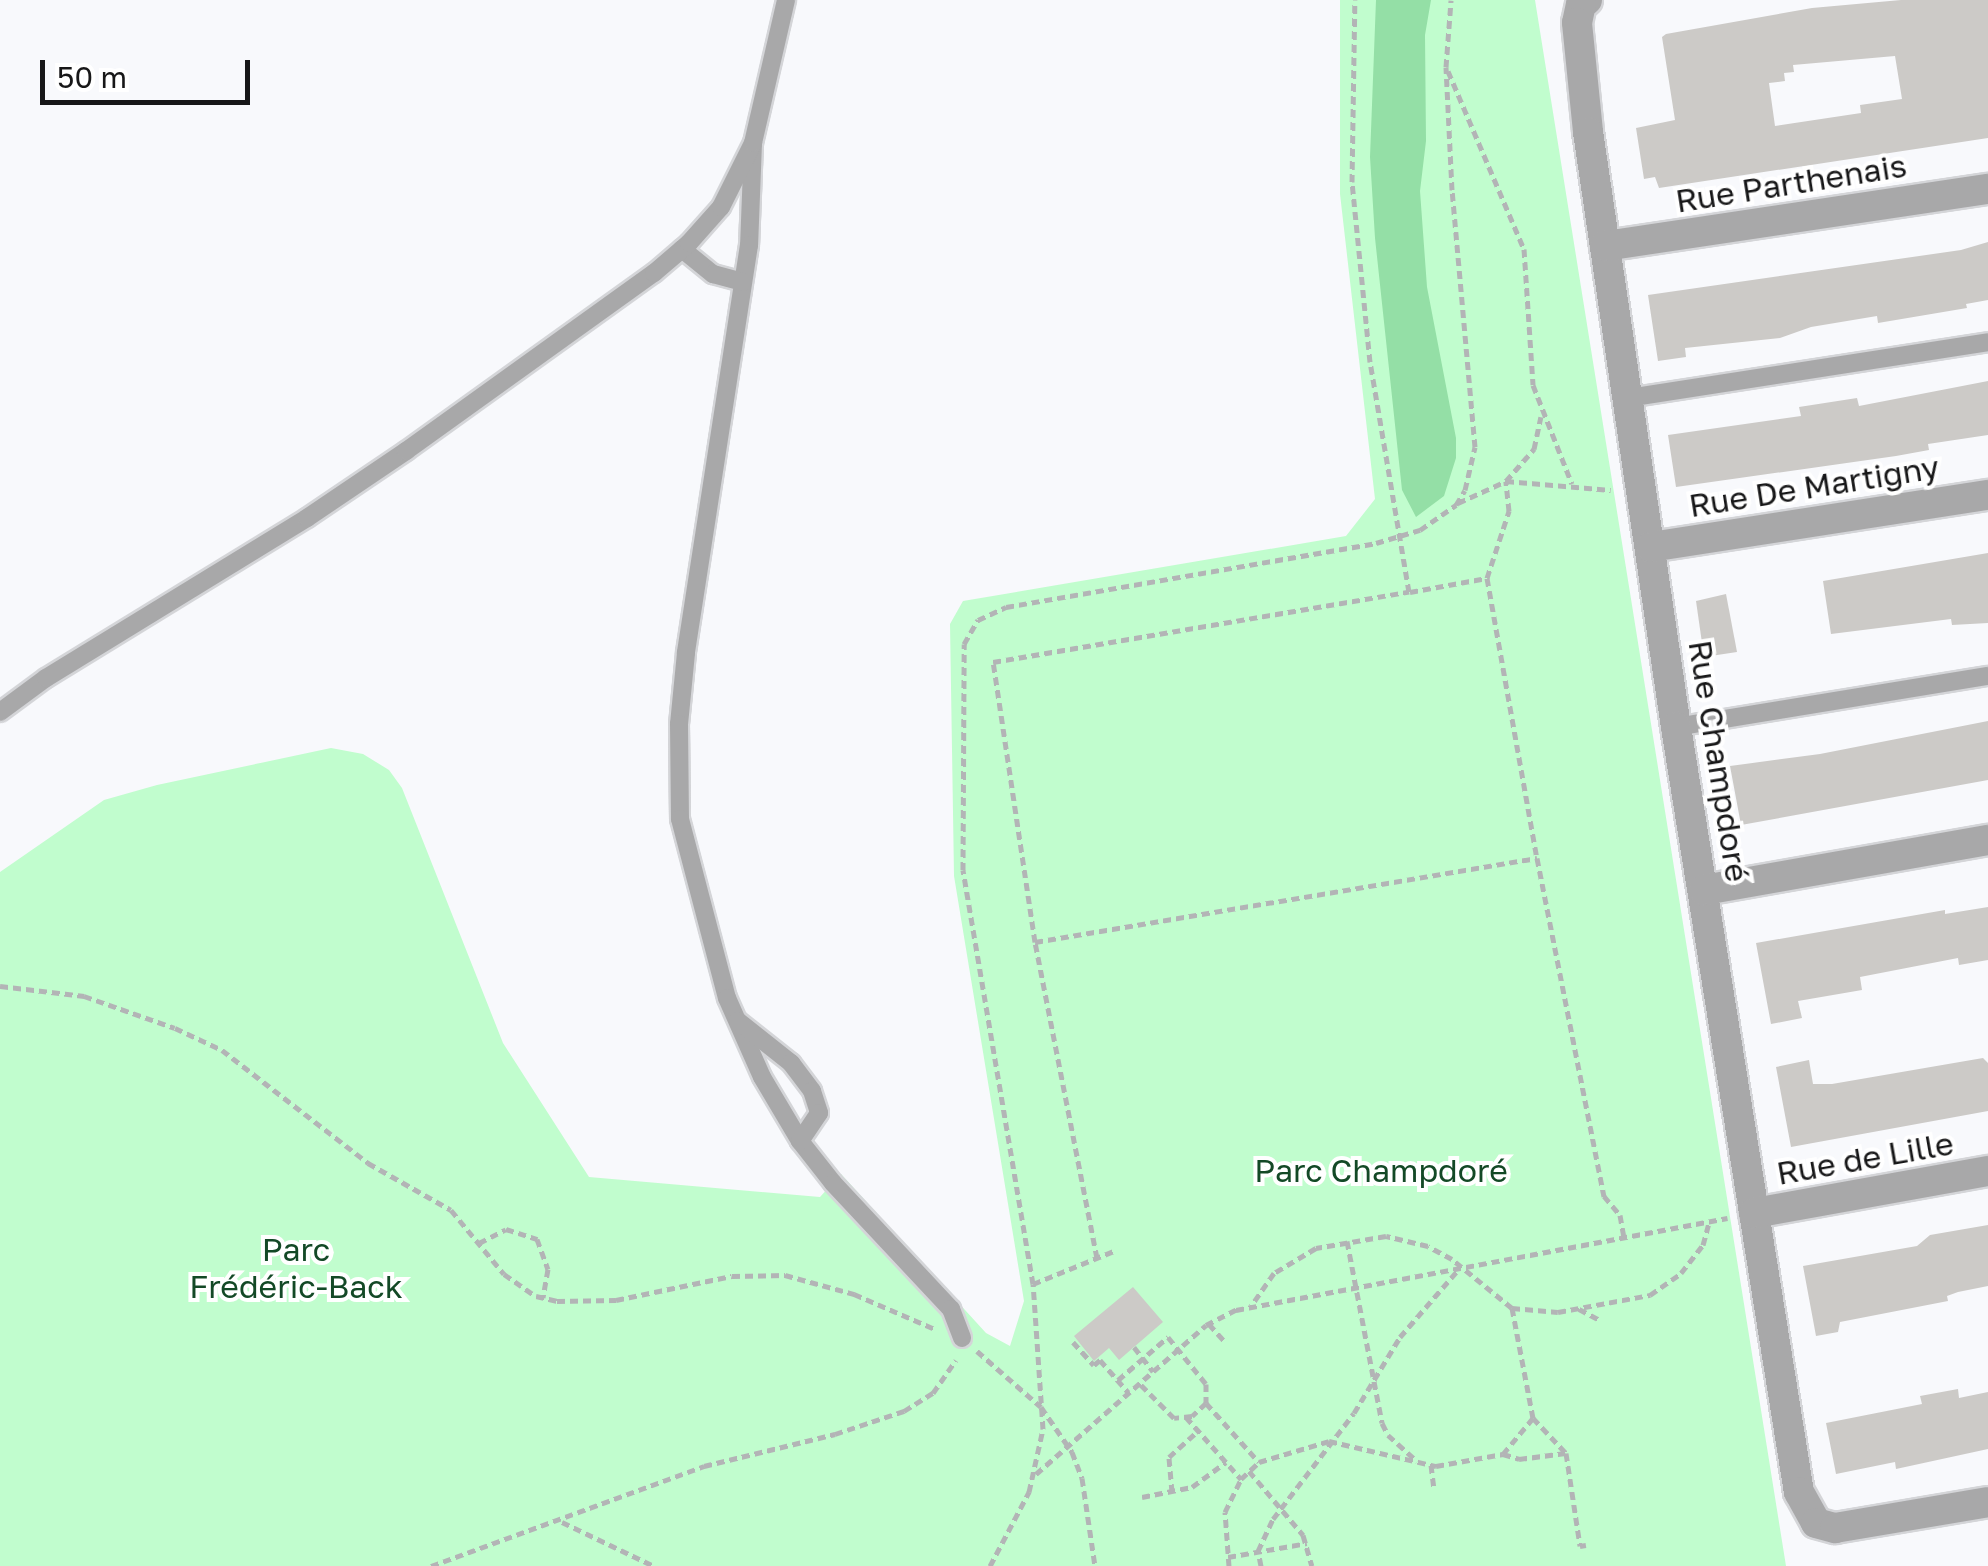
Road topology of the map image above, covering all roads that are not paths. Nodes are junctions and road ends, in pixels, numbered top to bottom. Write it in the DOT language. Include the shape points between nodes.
graph roads {
  1 [pos="786,0"];
  2 [pos="1584,2"];
  3 [pos="754,143"];
  4 [pos="1988,189"];
  5 [pos="1605,246"];
  6 [pos="682,248"];
  7 [pos="743,282"];
  8 [pos="1988,342"];
  9 [pos="1628,398"];
  10 [pos="1988,495"];
  11 [pos="1650,547"];
  12 [pos="1988,676"];
  13 [pos="0,712"];
  14 [pos="1676,728"];
  15 [pos="1988,840"];
  16 [pos="1704,890"];
  17 [pos="735,1018"];
  18 [pos="800,1141"];
  19 [pos="1988,1171"];
  20 [pos="1754,1214"];
  21 [pos="962,1338"];
  22 [pos="1988,1502"];
  1 -- 3 [label="lane"];
  2 -- 5 [label="street, Rue Champdoré" via="1577,42"];
  3 -- 6 [label="lane" via="721,206"];
  3 -- 7 [label="lane"];
  4 -- 5 [label="street, Rue Parthenais"];
  5 -- 9 [label="street, Rue Champdoré"];
  6 -- 7 [label="lane" via="713,274"];
  6 -- 13 [label="lane" via="357,485"];
  7 -- 17 [label="lane" via="686,653 677,779 692,876"];
  8 -- 9 [label="lane"];
  9 -- 11 [label="street, Rue Champdoré"];
  10 -- 11 [label="street, Rue De Martigny"];
  11 -- 14 [label="street, Rue Champdoré"];
  12 -- 14 [label="lane"];
  14 -- 16 [label="street, Rue Champdoré"];
  15 -- 16 [label="street"];
  16 -- 20 [label="street, Rue Champdoré"];
  17 -- 18 [label="lane"];
  17 -- 18 [label="lane" via="791,1063 812,1091 819,1113"];
  18 -- 21 [label="lane" via="938,1293"];
  19 -- 20 [label="street, Rue de Lille"];
  20 -- 22 [label="street, Rue Champdoré" via="1800,1492 1816,1523 1856,1527"];
}
